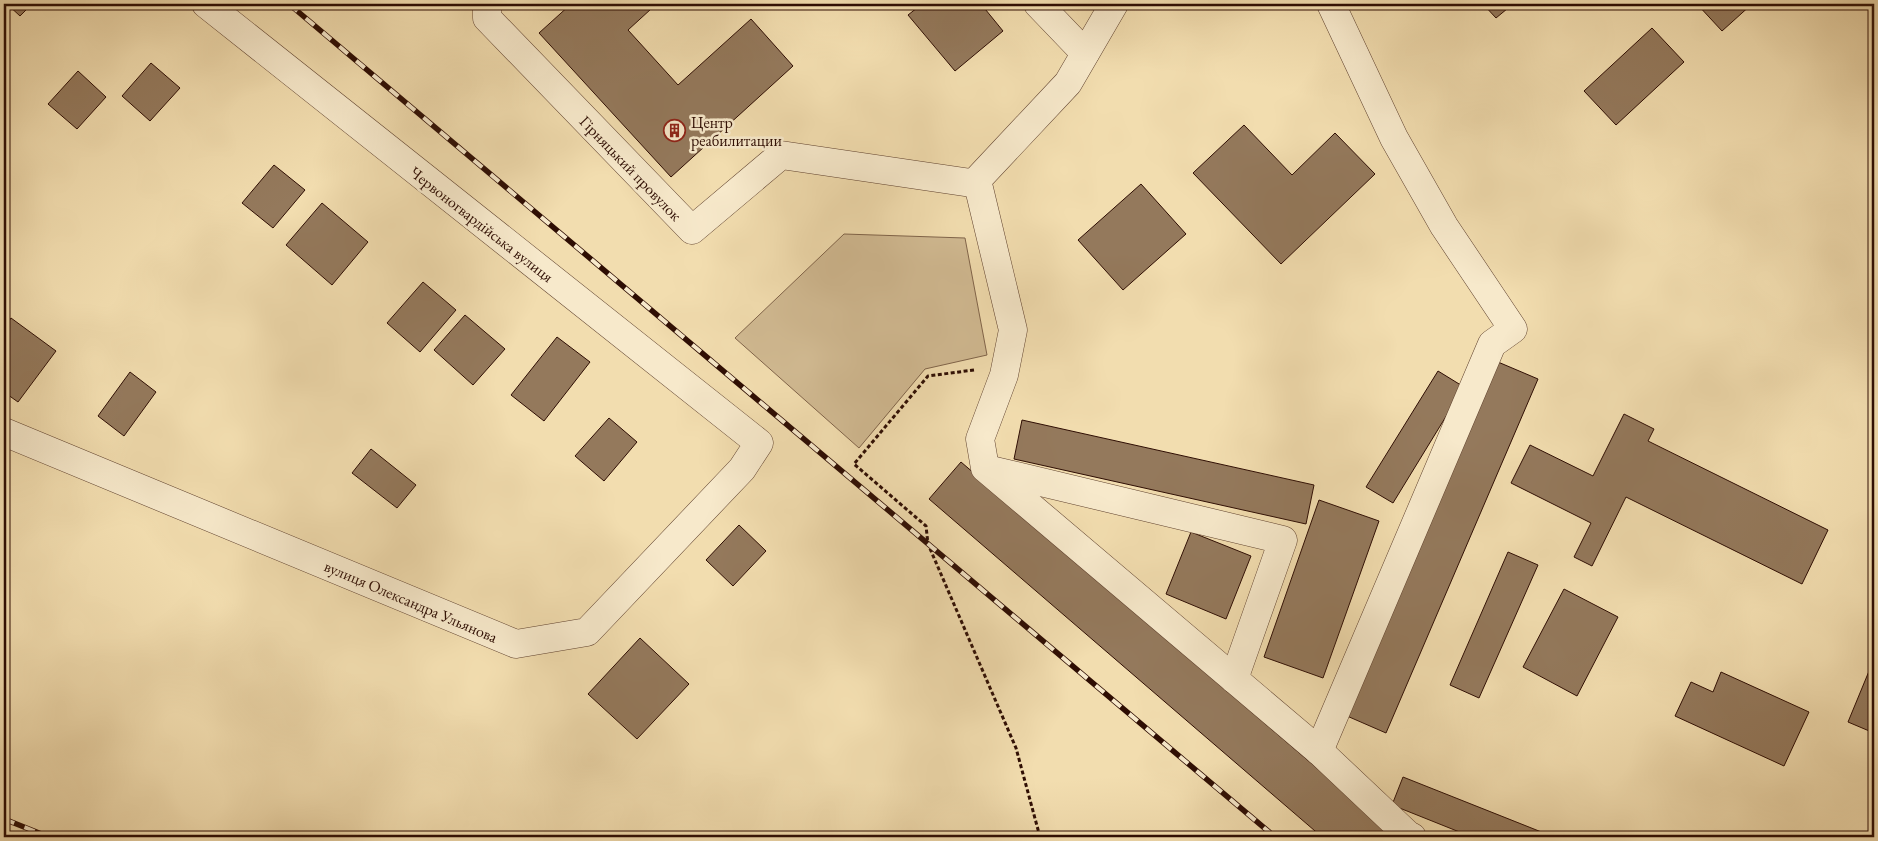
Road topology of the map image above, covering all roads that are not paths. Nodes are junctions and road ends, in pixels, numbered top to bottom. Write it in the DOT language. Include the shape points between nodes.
graph roads {
  1 [pos="206,4"];
  2 [pos="487,4"];
  3 [pos="1038,4"];
  4 [pos="1114,4"];
  5 [pos="1331,4"];
  6 [pos="1086,53"];
  7 [pos="978,184"];
  8 [pos="4,432"];
  9 [pos="759,444"];
  10 [pos="985,468"];
  11 [pos="1234,679"];
  12 [pos="1319,751"];
  13 [pos="1410,837"];
  1 -- 9 [label="street, Червоногвардійська вулиця"];
  2 -- 7 [label="street, Гірняцький провулок" via="487,18 692,230 780,155"];
  3 -- 6 [label="street"];
  4 -- 6 [label="street"];
  5 -- 12 [label="street" via="1399,146 1444,226 1513,329 1492,344"];
  6 -- 7 [label="street" via="1068,83 977,180"];
  7 -- 10 [label="street" via="1013,330 1004,375 980,439"];
  8 -- 9 [label="street, вулиця Олександра Ульянова" via="516,644 587,632 742,469"];
  10 -- 11 [label="street"];
  10 -- 11 [label="street" via="1283,540"];
  11 -- 12 [label="street"];
  12 -- 13 [label="street"];
}
